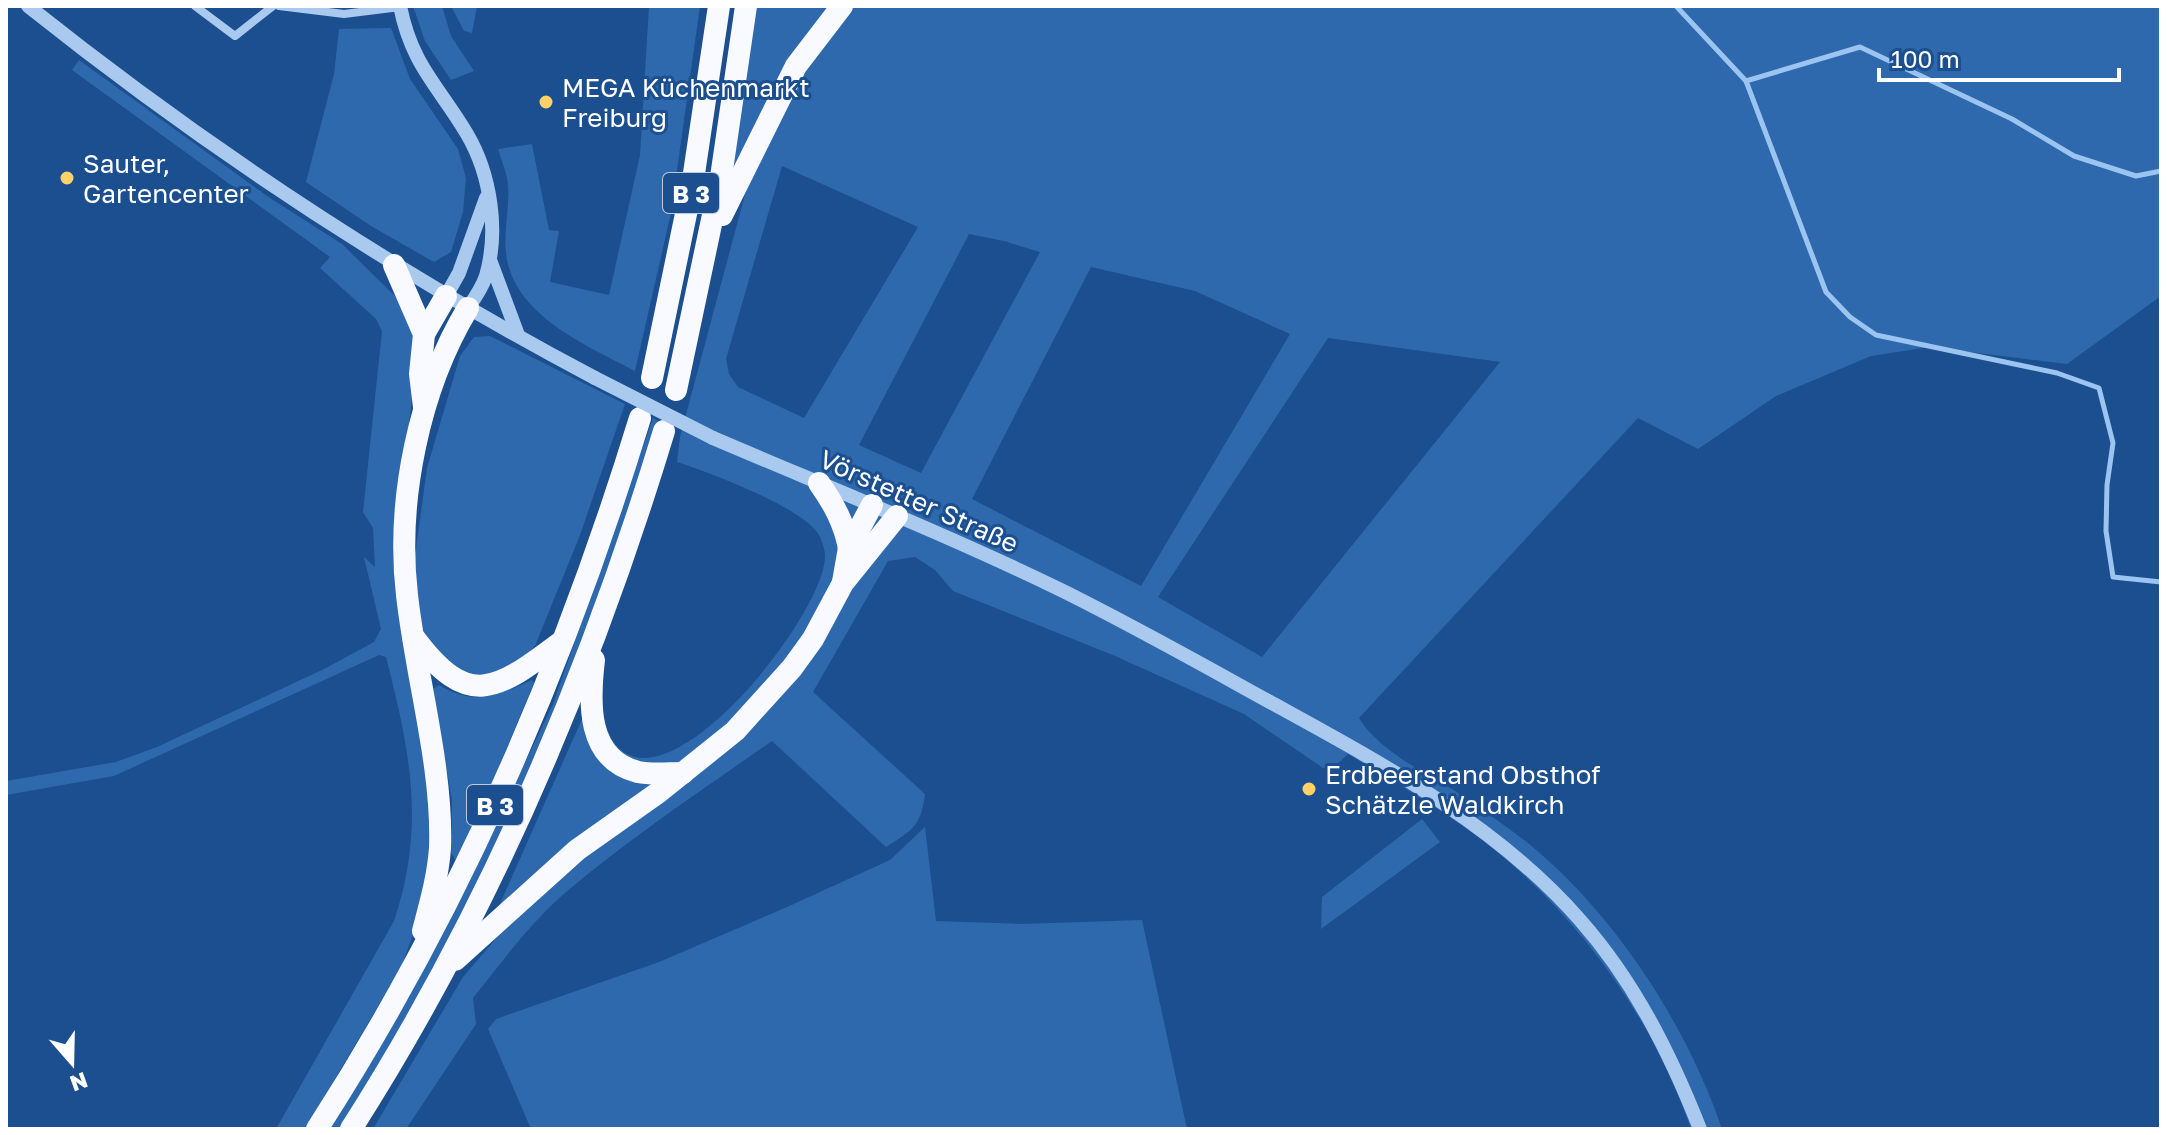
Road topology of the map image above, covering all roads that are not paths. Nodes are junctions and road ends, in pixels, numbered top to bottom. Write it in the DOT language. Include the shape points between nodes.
graph roads {
  1 [pos="28,6"];
  2 [pos="195,6"];
  3 [pos="276,6"];
  4 [pos="400,6"];
  5 [pos="719,6"];
  6 [pos="746,6"];
  7 [pos="842,6"];
  8 [pos="345,10"];
  9 [pos="488,194"];
  10 [pos="710,238"];
  11 [pos="490,259"];
  12 [pos="394,265"];
  13 [pos="446,296"];
  14 [pos="468,308"];
  15 [pos="424,334"];
  16 [pos="518,335"];
  17 [pos="652,378"];
  18 [pos="676,390"];
  19 [pos="425,409"];
  20 [pos="640,418"];
  21 [pos="664,431"];
  22 [pos="819,483"];
  23 [pos="872,505"];
  24 [pos="897,516"];
  25 [pos="849,548"];
  26 [pos="843,583"];
  27 [pos="412,635"];
  28 [pos="596,636"];
  29 [pos="562,641"];
  30 [pos="683,773"];
  31 [pos="415,964"];
  32 [pos="442,971"];
  33 [pos="317,1129"];
  34 [pos="351,1129"];
  35 [pos="1700,1129"];
  1 -- 12 [label="street, Vörstetter Straße" via="294,200"];
  2 -- 3 [label="street" via="235,36"];
  3 -- 8 [label="street"];
  4 -- 8 [label="street"];
  4 -- 9 [label="street" via="407,39 467,134 480,159"];
  5 -- 17 [label="highway, B 3" via="693,180"];
  6 -- 10 [label="highway, B 3"];
  7 -- 10 [label="highway" via="796,66"];
  9 -- 11 [label="street" via="493,226"];
  9 -- 13 [label="street"];
  10 -- 18 [label="highway, B 3"];
  11 -- 14 [label="street" via="485,280"];
  11 -- 16 [label="street"];
  12 -- 13 [label="street, Vörstetter Straße"];
  12 -- 15 [label="highway"];
  13 -- 14 [label="street, Vörstetter Straße"];
  13 -- 15 [label="highway"];
  14 -- 16 [label="street, Vörstetter Straße"];
  14 -- 19 [label="highway"];
  15 -- 19 [label="highway" via="420,374"];
  16 -- 22 [label="street, Vörstetter Straße, bridge" via="713,438"];
  19 -- 27 [label="highway" via="408,488 405,538"];
  20 -- 29 [label="highway, B 3"];
  21 -- 28 [label="highway, B 3"];
  22 -- 23 [label="street, Vörstetter Straße"];
  22 -- 25 [label="highway" via="838,512"];
  23 -- 24 [label="street, Vörstetter Straße"];
  23 -- 25 [label="highway"];
  24 -- 26 [label="highway"];
  24 -- 35 [label="street, Vörstetter Straße" via="1138,629 1335,737 1468,820 1558,896 1614,960 1678,1073"];
  25 -- 26 [label="highway"];
  26 -- 30 [label="highway" via="813,639 778,685 735,731"];
  27 -- 29 [label="highway" via="451,678 479,687 511,678"];
  27 -- 31 [label="highway" via="438,796 440,848"];
  28 -- 30 [label="highway" via="590,704 600,744 612,759 639,772"];
  28 -- 32 [label="highway, B 3" via="532,792"];
  29 -- 31 [label="highway, B 3" via="505,784"];
  30 -- 32 [label="highway" via="577,850"];
  31 -- 33 [label="highway, B 3"];
  32 -- 34 [label="highway, B 3"];
}
